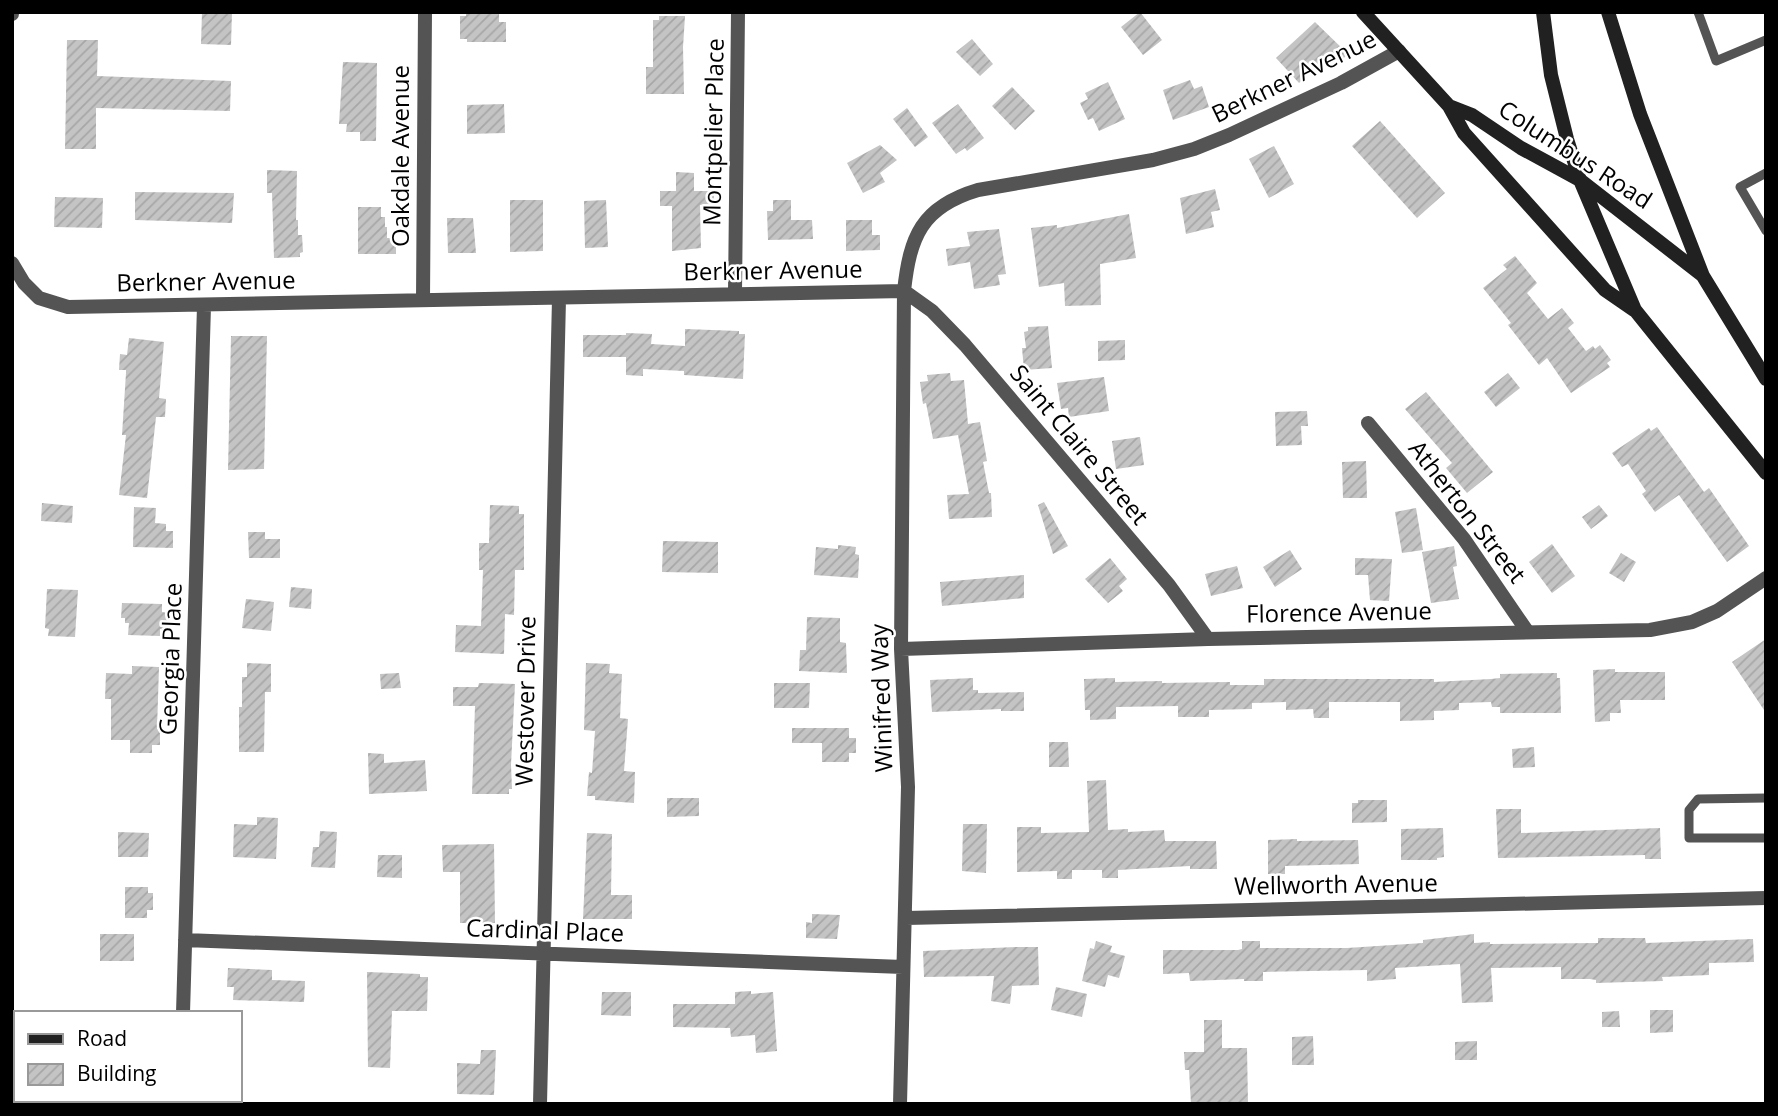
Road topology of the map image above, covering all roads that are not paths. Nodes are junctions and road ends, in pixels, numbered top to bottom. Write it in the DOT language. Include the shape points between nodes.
graph roads {
  1 [pos="425,12"];
  2 [pos="738,12"];
  3 [pos="1363,12"];
  4 [pos="1543,12"];
  5 [pos="1608,12"];
  6 [pos="1698,12"];
  7 [pos="1766,40"];
  8 [pos="1399,51"];
  9 [pos="1450,106"];
  10 [pos="1766,173"];
  11 [pos="1580,180"];
  12 [pos="1766,231"];
  13 [pos="12,263"];
  14 [pos="1703,276"];
  15 [pos="904,291"];
  16 [pos="735,293"];
  17 [pos="559,299"];
  18 [pos="423,300"];
  19 [pos="204,306"];
  20 [pos="1635,310"];
  21 [pos="1766,379"];
  22 [pos="1368,423"];
  23 [pos="1766,473"];
  24 [pos="1766,578"];
  25 [pos="1527,631"];
  26 [pos="1208,639"];
  27 [pos="901,649"];
  28 [pos="1766,798"];
  29 [pos="1766,838"];
  30 [pos="1766,898"];
  31 [pos="906,918"];
  32 [pos="185,940"];
  33 [pos="543,954"];
  34 [pos="904,967"];
  35 [pos="183,1011"];
  36 [pos="540,1104"];
  37 [pos="900,1104"];
  1 -- 18 [label="street, Oakdale Avenue"];
  2 -- 16 [label="street, Montpelier Place"];
  3 -- 8 [label="main road, Columbus Road"];
  4 -- 11 [label="main road" via="1551,75"];
  5 -- 14 [label="main road" via="1640,114"];
  6 -- 7 [label="lane" via="1716,61"];
  8 -- 9 [label="main road, Columbus Road"];
  8 -- 15 [label="street, Berkner Avenue" via="1342,83 1194,149 990,188 946,202 913,242"];
  9 -- 11 [label="main road, Columbus Road"];
  9 -- 20 [label="main road, Columbus Road" via="1464,133 1587,271"];
  10 -- 12 [label="lane" via="1740,187"];
  11 -- 14 [label="main road, Columbus Road"];
  11 -- 20 [label="main road"];
  13 -- 19 [label="street, Berkner Avenue" via="39,298 68,307"];
  14 -- 21 [label="main road"];
  15 -- 16 [label="street, Berkner Avenue"];
  15 -- 26 [label="street, Saint Claire Street" via="932,311 965,345 1169,585"];
  15 -- 27 [label="street, Winifred Way"];
  16 -- 17 [label="street, Berkner Avenue"];
  17 -- 18 [label="street, Berkner Avenue"];
  17 -- 33 [label="street, Westover Drive"];
  18 -- 19 [label="street, Berkner Avenue"];
  19 -- 32 [label="street, Georgia Place"];
  20 -- 23 [label="main road"];
  22 -- 25 [label="street, Atherton Street" via="1464,540"];
  24 -- 25 [label="street, Florence Avenue" via="1692,622 1650,629"];
  25 -- 26 [label="street, Florence Avenue"];
  26 -- 27 [label="street, Florence Avenue"];
  27 -- 31 [label="street, Winifred Way" via="908,787"];
  28 -- 29 [label="lane" via="1698,799 1689,810 1689,838"];
  30 -- 31 [label="street, Wellworth Avenue"];
  31 -- 34 [label="street, Winifred Way"];
  32 -- 33 [label="street, Cardinal Place"];
  32 -- 35 [label="street, Georgia Place"];
  33 -- 34 [label="street, Cardinal Place"];
  33 -- 36 [label="street, Westover Drive"];
  34 -- 37 [label="street, Winifred Way"];
}
